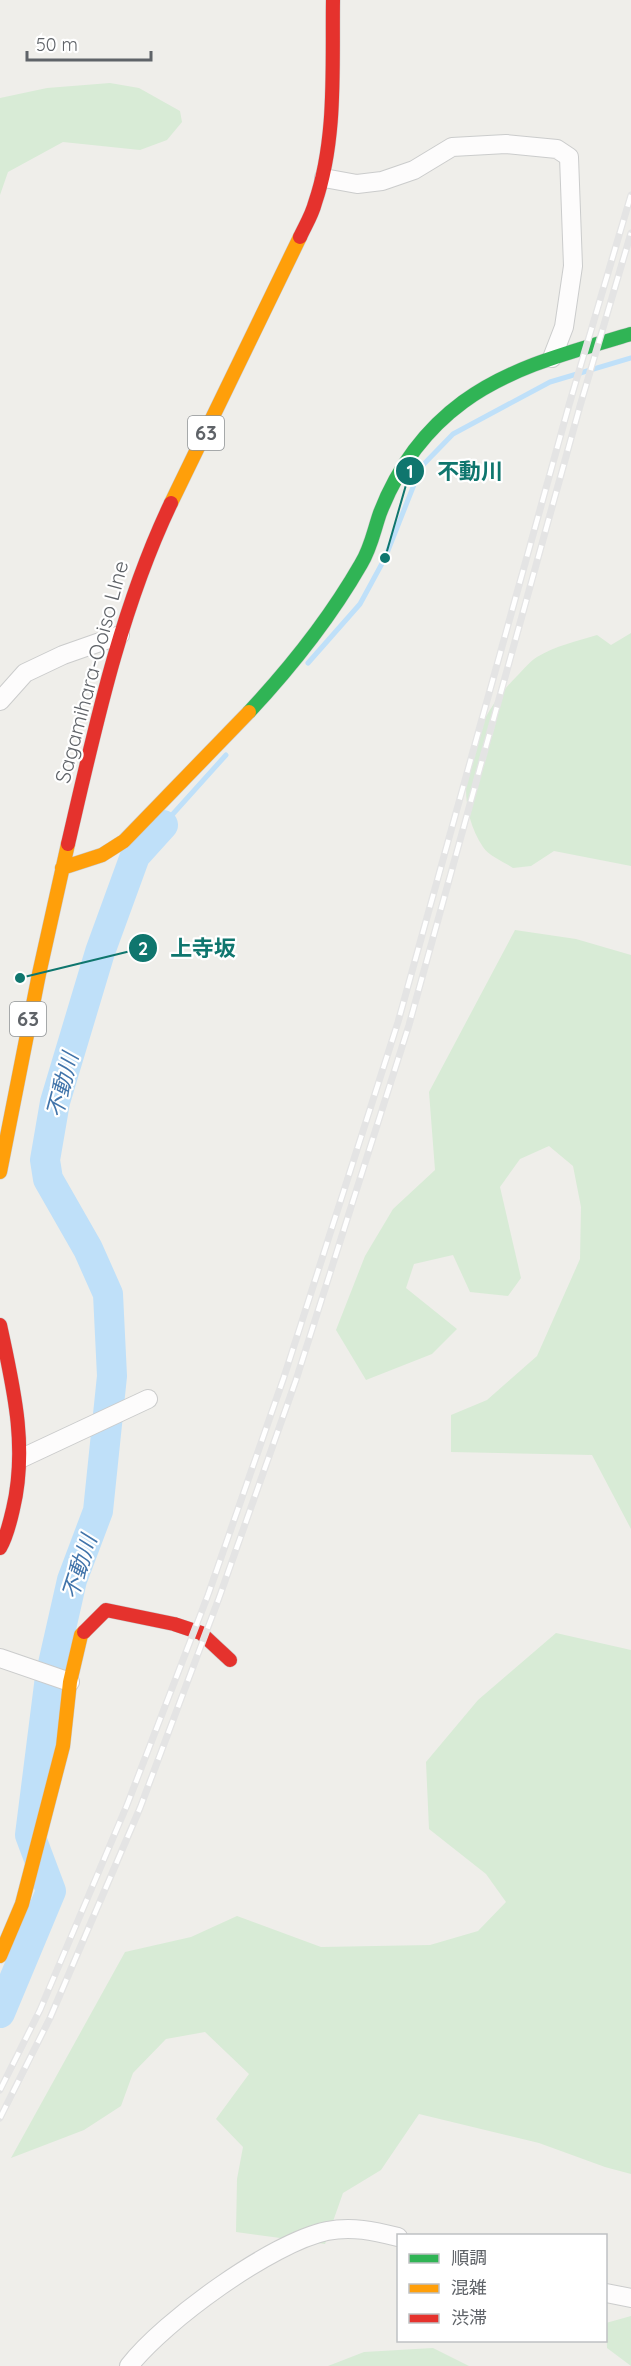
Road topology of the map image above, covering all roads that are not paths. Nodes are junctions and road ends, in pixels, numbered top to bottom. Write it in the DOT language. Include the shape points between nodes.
graph roads {
  1 [pos="333,0"];
  2 [pos="324,178"];
  3 [pos="631,334"];
  4 [pos="552,358"];
  5 [pos="120,636"];
  6 [pos="0,701"];
  7 [pos="62,868"];
  8 [pos="0,1172"];
  9 [pos="0,1325"];
  10 [pos="148,1399"];
  11 [pos="22,1458"];
  12 [pos="0,1548"];
  13 [pos="0,1658"];
  14 [pos="230,1660"];
  15 [pos="70,1682"];
  16 [pos="0,1956"];
  17 [pos="397,2237"];
  18 [pos="607,2293"];
  19 [pos="631,2298"];
  20 [pos="129,2366"];
  1 -- 2 [label="main road, Sagamihara-Ooiso LIne / 63"];
  2 -- 4 [label="street" via="357,184 382,181 414,170 452,147 506,144 557,149 569,157 573,266 564,327"];
  2 -- 5 [label="main road, Sagamihara-Ooiso LIne / 63" via="310,216 150,547"];
  3 -- 4 [label="main road"];
  4 -- 7 [label="main road" via="476,393 441,421 410,454 392,484 364,560 311,640 220,744 123,842 93,860"];
  5 -- 6 [label="street" via="25,673"];
  5 -- 7 [label="main road, Sagamihara-Ooiso LIne / 63"];
  7 -- 8 [label="main road, Sagamihara-Ooiso LIne / 63"];
  9 -- 11 [label="main road" via="19,1415"];
  10 -- 11 [label="street"];
  11 -- 12 [label="main road" via="16,1499"];
  13 -- 15 [label="street"];
  14 -- 15 [label="main road" via="201,1633 106,1610 81,1635"];
  15 -- 16 [label="main road" via="63,1746 22,1904"];
  17 -- 20 [label="street" via="347,2229 306,2236 219,2288 161,2332"];
  18 -- 19 [label="street"];
}
